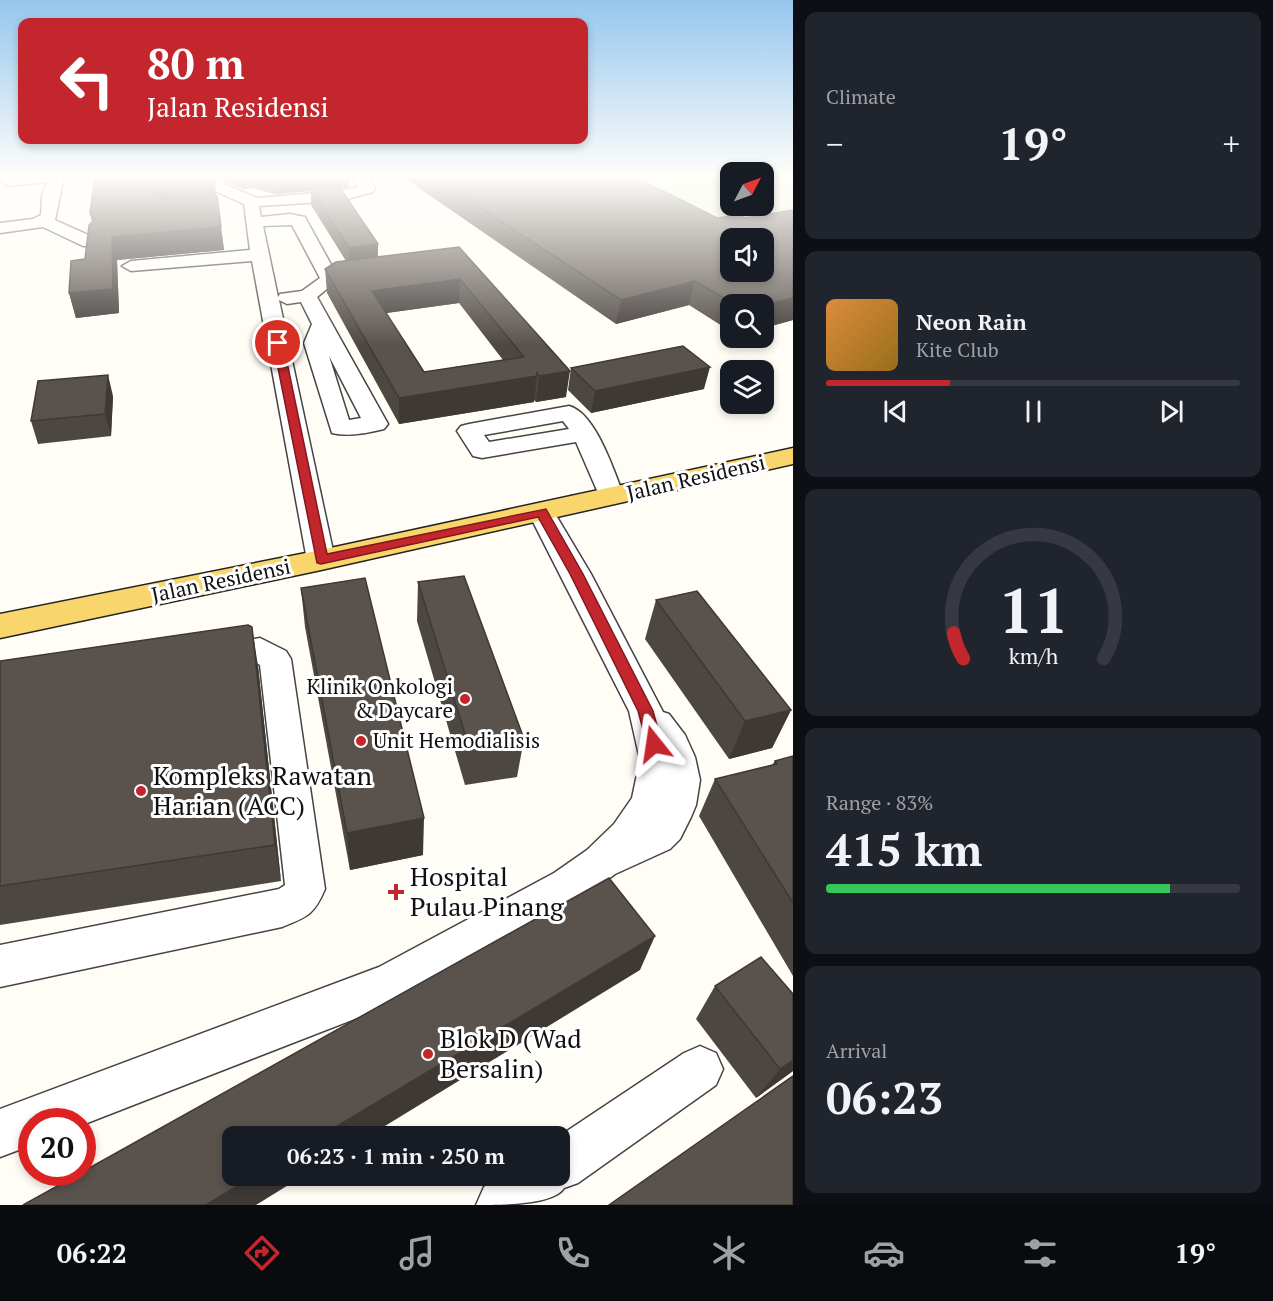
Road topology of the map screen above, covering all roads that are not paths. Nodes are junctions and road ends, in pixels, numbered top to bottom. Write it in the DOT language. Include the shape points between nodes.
graph roads {
  1 [pos="70,233"];
  2 [pos="255,233"];
  3 [pos="306,233"];
  4 [pos="89,242"];
  5 [pos="260,255"];
  6 [pos="131,266"];
  7 [pos="350,276"];
  8 [pos="330,279"];
  9 [pos="308,296"];
  10 [pos="269,299"];
  11 [pos="322,324"];
  12 [pos="585,433"];
  13 [pos="793,456"];
  14 [pos="611,496"];
  15 [pos="541,512"];
  16 [pos="321,560"];
  17 [pos="1,630"];
  18 [pos="177,662"];
  19 [pos="0,966"];
  20 [pos="700,1068"];
  21 [pos="0,1134"];
  22 [pos="570,1159"];
  23 [pos="530,1186"];
  24 [pos="502,1205"];
  1 -- 4 [label="lane"];
  2 -- 5 [label="lane"];
  3 -- 8 [label="lane"];
  5 -- 6 [label="lane"];
  5 -- 10 [label="lane"];
  7 -- 8 [label="lane"];
  8 -- 9 [label="lane"];
  9 -- 10 [label="lane"];
  9 -- 11 [label="lane"];
  10 -- 16 [label="lane"];
  12 -- 14 [label="lane"];
  13 -- 14 [label="main road, Jalan Residensi"];
  14 -- 15 [label="main road, Jalan Residensi"];
  15 -- 16 [label="main road, Jalan Residensi"];
  15 -- 21 [label="lane" via="646,711 658,760 649,803 627,836 601,862 568,886 391,984"];
  16 -- 17 [label="main road, Jalan Residensi"];
  18 -- 19 [label="lane" via="260,650 275,658 302,896 282,908"];
  20 -- 22 [label="lane"];
  23 -- 24 [label="lane"];
}
